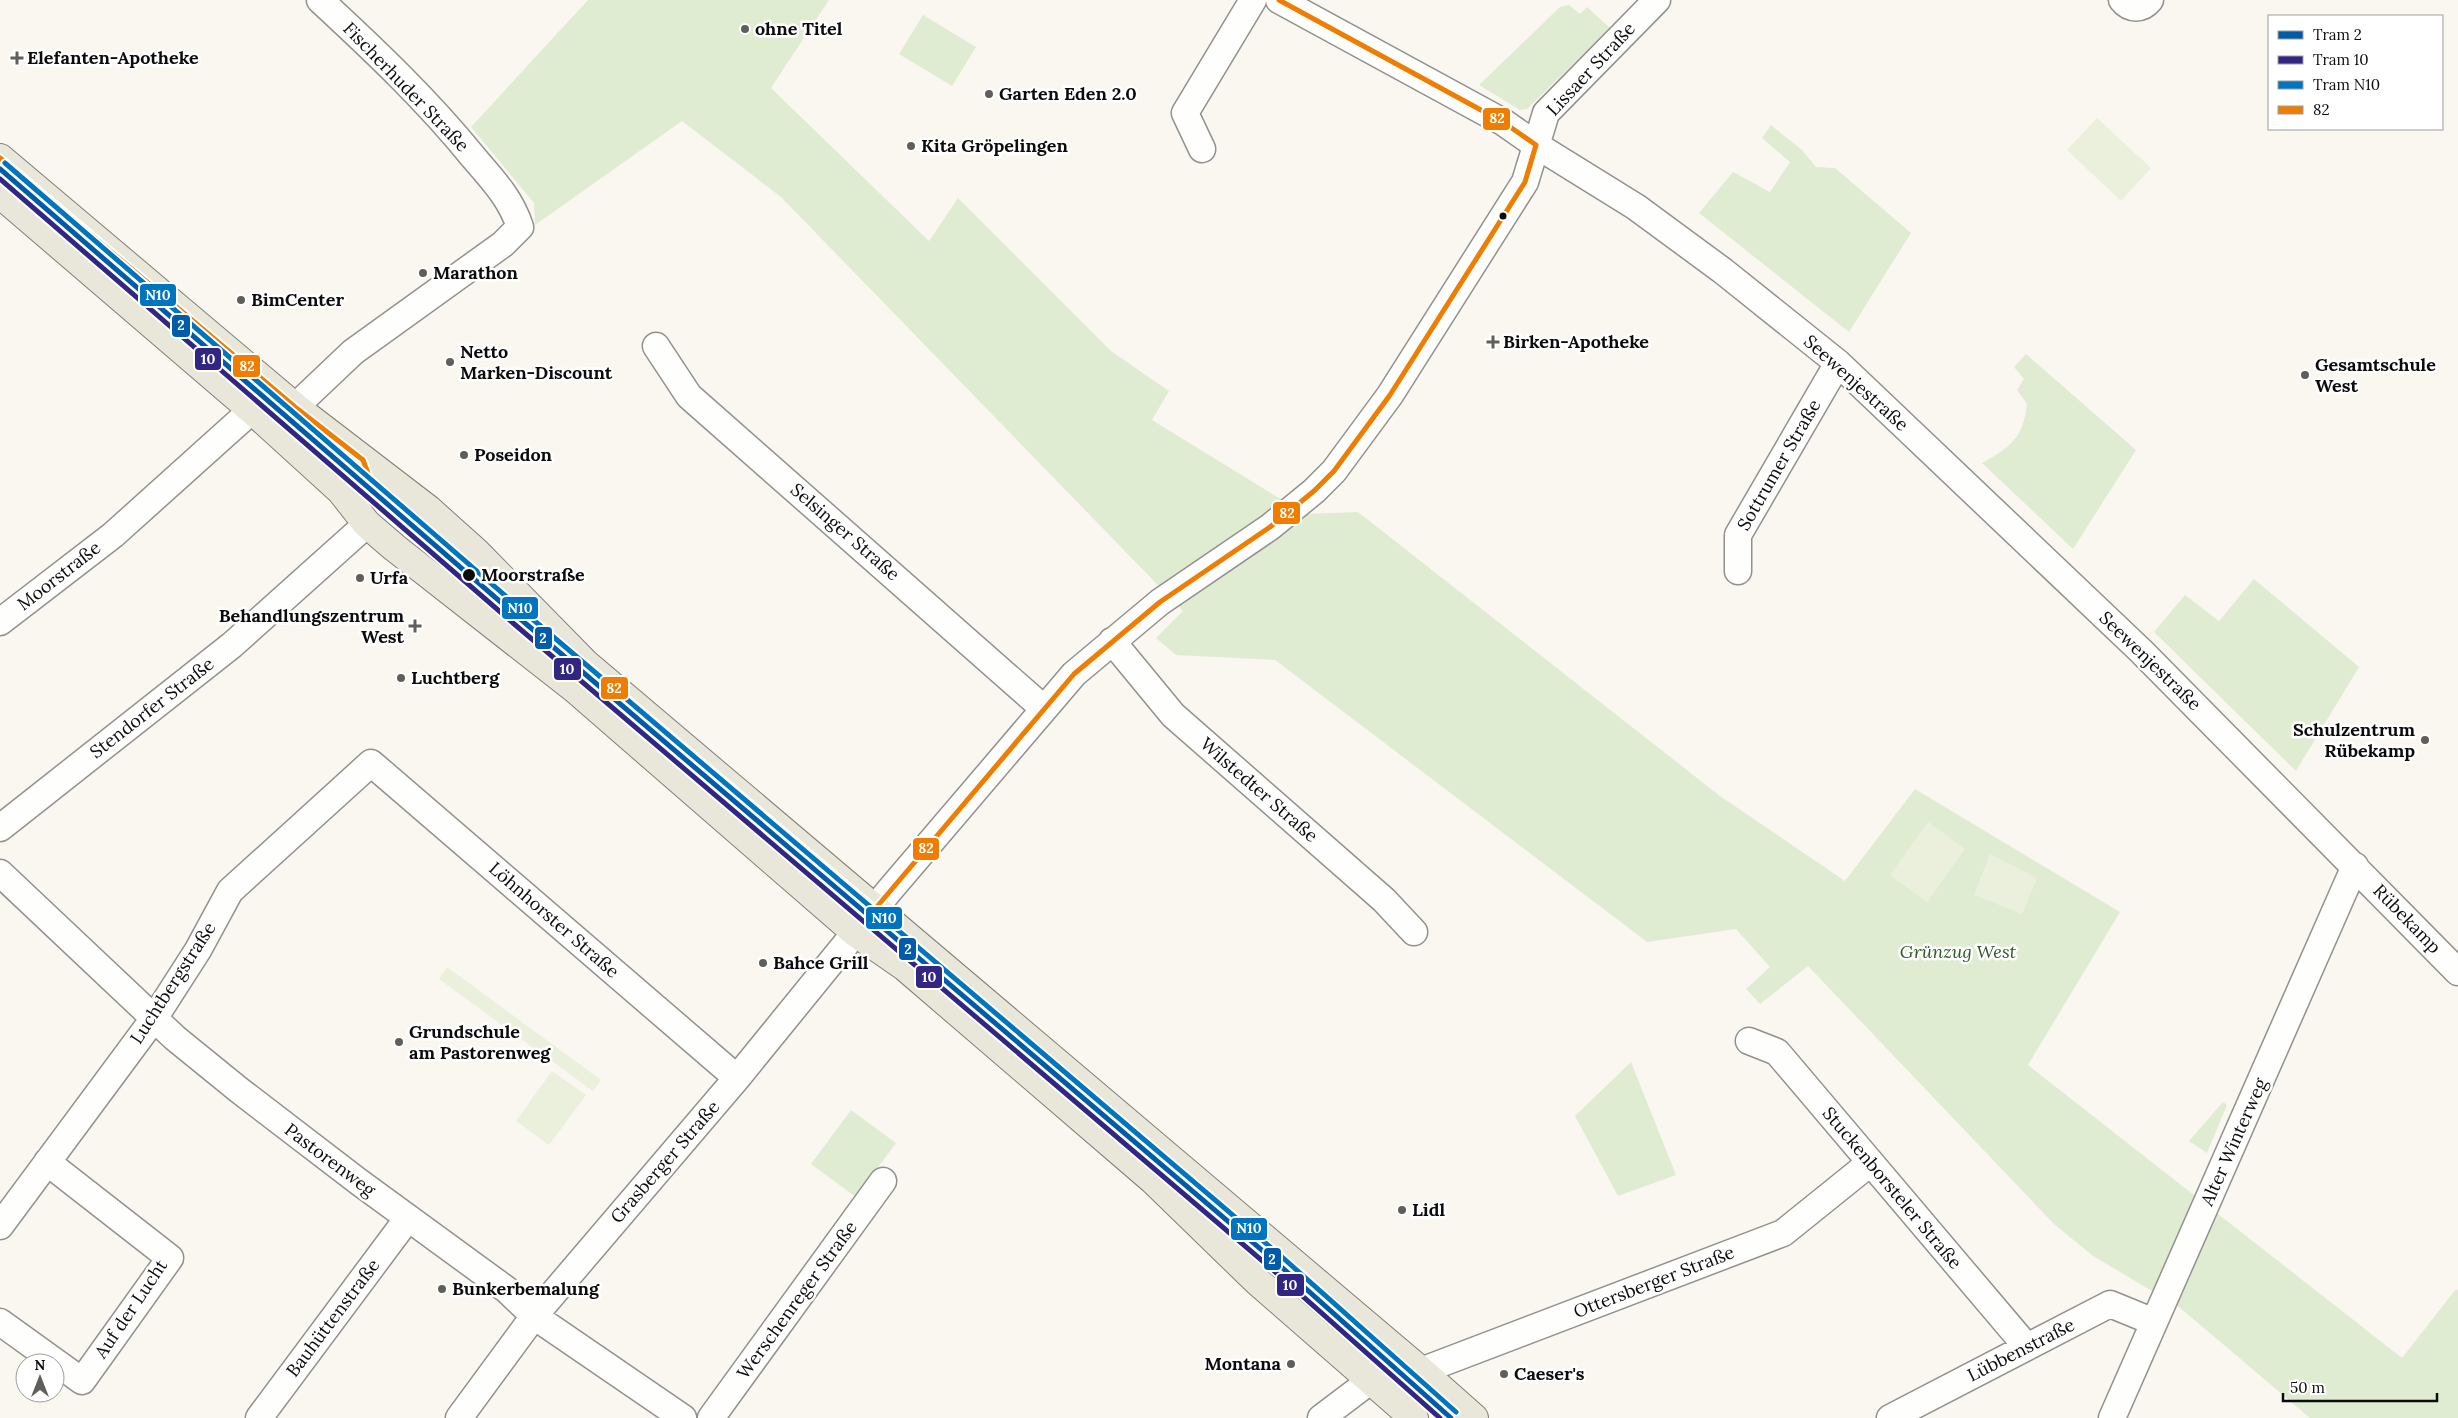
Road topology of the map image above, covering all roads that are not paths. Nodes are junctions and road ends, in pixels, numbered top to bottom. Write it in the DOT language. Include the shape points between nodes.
graph roads {
  1 [pos="320,0"];
  2 [pos="1253,0"];
  3 [pos="1279,0"];
  4 [pos="1657,0"];
  5 [pos="2122,0"];
  6 [pos="2150,0"];
  7 [pos="1536,145"];
  8 [pos="1202,148"];
  9 [pos="0,158"];
  10 [pos="0,194"];
  11 [pos="656,346"];
  12 [pos="1838,363"];
  13 [pos="295,407"];
  14 [pos="252,410"];
  15 [pos="367,524"];
  16 [pos="1738,571"];
  17 [pos="0,622"];
  18 [pos="1112,641"];
  19 [pos="1044,708"];
  20 [pos="371,763"];
  21 [pos="0,828"];
  22 [pos="2355,866"];
  23 [pos="2,879"];
  24 [pos="875,909"];
  25 [pos="1414,932"];
  26 [pos="856,933"];
  27 [pos="2458,972"];
  28 [pos="155,1017"];
  29 [pos="1749,1041"];
  30 [pos="737,1078"];
  31 [pos="47,1162"];
  32 [pos="1870,1163"];
  33 [pos="883,1182"];
  34 [pos="408,1218"];
  35 [pos="0,1226"];
  36 [pos="534,1316"];
  37 [pos="0,1322"];
  38 [pos="2154,1322"];
  39 [pos="2027,1347"];
  40 [pos="1421,1371"];
  41 [pos="1370,1381"];
  42 [pos="259,1418"];
  43 [pos="459,1418"];
  44 [pos="683,1418"];
  45 [pos="711,1418"];
  46 [pos="1321,1418"];
  47 [pos="1414,1418"];
  48 [pos="1474,1418"];
  49 [pos="1890,1418"];
  50 [pos="2112,1418"];
  1 -- 13 [label="street, Fischerhuder Straße" via="437,114 503,193 520,227 503,244 353,352"];
  2 -- 8 [label="street" via="1185,113"];
  3 -- 7 [label="street, Seewenjestraße" via="1503,122"];
  4 -- 7 [label="street, Lissaer Straße" via="1546,113"];
  5 -- 6 [label="street" via="2135,8 2146,5"];
  7 -- 12 [label="street, Seewenjestraße" via="1636,207 1723,271"];
  7 -- 18 [label="street, Lissaer Straße" via="1525,182 1390,395 1334,471 1270,527 1160,602"];
  9 -- 13 [label="main road"];
  10 -- 14 [label="main road"];
  11 -- 19 [label="street, Selsinger Straße" via="689,396"];
  12 -- 16 [label="street, Sottrumer Straße" via="1738,536"];
  12 -- 22 [label="street, Seewenjestraße" via="2135,645"];
  13 -- 24 [label="main road" via="428,509 477,553 586,664"];
  14 -- 15 [label="main road" via="341,491"];
  14 -- 17 [label="street, Moorstraße" via="113,535"];
  15 -- 21 [label="street, Stendorfer Straße" via="232,645"];
  15 -- 26 [label="main road" via="574,689"];
  18 -- 19 [label="street, Grasberger Straße" via="1074,674"];
  18 -- 25 [label="street, Wilstedter Straße" via="1173,715 1384,900"];
  19 -- 24 [label="street, Grasberger Straße"];
  20 -- 28 [label="street, Luchtbergstraße" via="230,891 198,950"];
  20 -- 30 [label="street, Löhnhorster Straße"];
  22 -- 27 [label="street, Rübekamp"];
  22 -- 38 [label="street, Alter Winterweg"];
  23 -- 28 [label="street, Pastorenweg"];
  24 -- 26 [label="street, Grasberger Straße"];
  24 -- 40 [label="main road"];
  26 -- 30 [label="street, Grasberger Straße"];
  26 -- 41 [label="main road" via="905,967 1146,1174 1258,1282"];
  28 -- 31 [label="street, Luchtbergstraße"];
  28 -- 34 [label="street, Pastorenweg" via="175,1038 239,1090"];
  29 -- 32 [label="street, Stuckenborsteler Straße" via="1777,1052"];
  30 -- 36 [label="street, Grasberger Straße"];
  31 -- 35 [label="street, Luchtbergstraße"];
  31 -- 37 [label="street, Auf der Lucht" via="170,1258 82,1381"];
  32 -- 39 [label="street, Stuckenborsteler Straße"];
  32 -- 40 [label="street, Ottersberger Straße" via="1783,1232"];
  33 -- 45 [label="street, Werschenreger Straße"];
  34 -- 36 [label="street, Pastorenweg" via="507,1290"];
  34 -- 42 [label="street, Bauhüttenstraße"];
  36 -- 43 [label="street, Grasberger Straße"];
  36 -- 44 [label="street, Pastorenweg"];
  38 -- 39 [label="street, Lübbenstraße" via="2110,1304"];
  38 -- 50 [label="street, Alter Winterweg"];
  39 -- 49 [label="street, Lübbenstraße"];
  40 -- 48 [label="main road"];
  41 -- 46 [label="street"];
  41 -- 47 [label="main road"];
}
